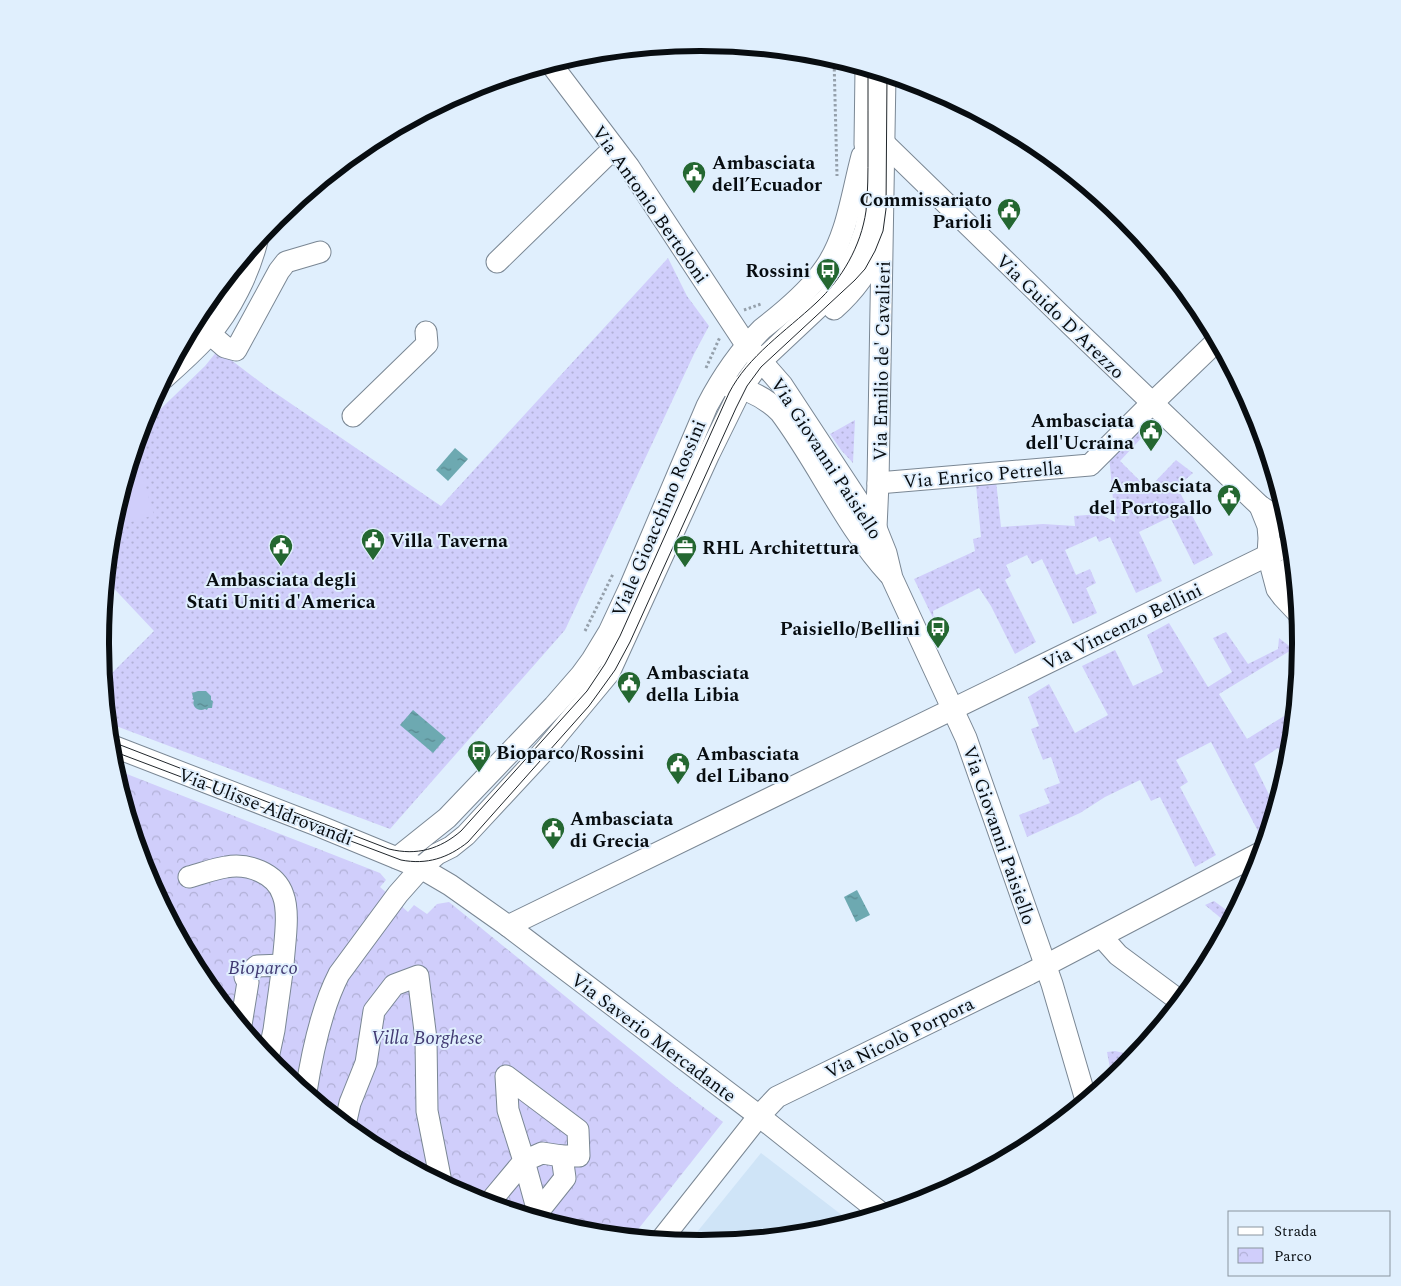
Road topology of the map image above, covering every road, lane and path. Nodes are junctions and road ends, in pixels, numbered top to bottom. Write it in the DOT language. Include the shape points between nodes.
graph roads {
  1 [pos="834,67"];
  2 [pos="555,69"];
  3 [pos="866,75"];
  4 [pos="884,81"];
  5 [pos="875,144"];
  6 [pos="614,148"];
  7 [pos="837,185"];
  8 [pos="883,238"];
  9 [pos="320,252"];
  10 [pos="251,259"];
  11 [pos="497,262"];
  12 [pos="764,303"];
  13 [pos="742,311"];
  14 [pos="426,332"];
  15 [pos="210,334"];
  16 [pos="720,337"];
  17 [pos="1212,346"];
  18 [pos="754,353"];
  19 [pos="179,363"];
  20 [pos="712,378"];
  21 [pos="741,389"];
  22 [pos="1152,403"];
  23 [pos="353,416"];
  24 [pos="878,483"];
  25 [pos="1260,506"];
  26 [pos="1279,518"];
  27 [pos="876,528"];
  28 [pos="1284,547"];
  29 [pos="1268,555"];
  30 [pos="1287,569"];
  31 [pos="615,570"];
  32 [pos="892,578"];
  33 [pos="1276,584"];
  34 [pos="1291,605"];
  35 [pos="583,635"];
  36 [pos="953,708"];
  37 [pos="118,748"];
  38 [pos="397,858"];
  39 [pos="1251,858"];
  40 [pos="421,868"];
  41 [pos="189,877"];
  42 [pos="508,926"];
  43 [pos="1102,937"];
  44 [pos="283,964"];
  45 [pos="1045,966"];
  46 [pos="1174,997"];
  47 [pos="242,1017"];
  48 [pos="270,1048"];
  49 [pos="307,1085"];
  50 [pos="1084,1094"];
  51 [pos="759,1116"];
  52 [pos="347,1117"];
  53 [pos="562,1156"];
  54 [pos="524,1161"];
  55 [pos="439,1174"];
  56 [pos="494,1197"];
  57 [pos="875,1208"];
  58 [pos="535,1211"];
  59 [pos="538,1212"];
  60 [pos="666,1233"];
  1 -- 7 [label="path"];
  2 -- 6 [label="street, Via Antonio Bertoloni"];
  3 -- 5 [label="street, Via Guido D'Arezzo" via="866,123"];
  4 -- 5 [label="street, Viale Gioacchino Rossini"];
  5 -- 8 [label="street, Viale Gioacchino Rossini"];
  5 -- 18 [label="street, Viale Gioacchino Rossini" via="830,262 810,287 764,328"];
  5 -- 22 [label="street, Via Guido D'Arezzo"];
  6 -- 11 [label="street"];
  6 -- 18 [label="street, Via Antonio Bertoloni"];
  8 -- 18 [label="street, Viale Gioacchino Rossini" via="863,278 846,298 804,334"];
  8 -- 24 [label="street, Via Emilio de' Cavalieri"];
  9 -- 15 [label="street" via="286,262 236,350 225,347"];
  10 -- 15 [label="street" via="239,288"];
  12 -- 13 [label="path"];
  14 -- 23 [label="street" via="427,344"];
  15 -- 19 [label="street"];
  16 -- 20 [label="path"];
  17 -- 22 [label="street, Via Enrico Petrella"];
  18 -- 20 [label="street, Viale Gioacchino Rossini"];
  18 -- 21 [label="street, Viale Gioacchino Rossini"];
  18 -- 27 [label="street, Via Giovanni Paisiello" via="782,385"];
  20 -- 21 [label="street, Via Giovanni Paisiello"];
  20 -- 38 [label="street, Viale Gioacchino Rossini" via="707,406 630,587 592,660 554,706 448,818"];
  21 -- 32 [label="street, Via Giovanni Paisiello" via="768,401 780,412 859,537"];
  21 -- 40 [label="street, Viale Gioacchino Rossini" via="609,673 545,750 466,835"];
  22 -- 24 [label="street, Via Enrico Petrella" via="1090,465"];
  22 -- 25 [label="street, Via Guido D'Arezzo"];
  24 -- 27 [label="street, Via Emilio de' Cavalieri"];
  25 -- 26 [label="street, Via Guido D'Arezzo"];
  25 -- 29 [label="street, Via Guido D'Arezzo" via="1269,531"];
  27 -- 32 [label="street, Via Giovanni Paisiello"];
  28 -- 29 [label="street, Via Vincenzo Bellini"];
  29 -- 33 [label="street, Via Guido D'Arezzo"];
  29 -- 36 [label="street, Via Vincenzo Bellini"];
  30 -- 33 [label="street"];
  31 -- 35 [label="path"];
  32 -- 36 [label="street, Via Giovanni Paisiello"];
  33 -- 34 [label="street, Via Guido D'Arezzo"];
  36 -- 42 [label="street, Via Vincenzo Bellini"];
  36 -- 45 [label="street, Via Giovanni Paisiello"];
  37 -- 38 [label="street, Via Ulisse Aldrovandi"];
  38 -- 40 [label="street, Via Ulisse Aldrovandi"];
  39 -- 43 [label="street, Via Nicolò Porpora"];
  40 -- 42 [label="street, Via Saverio Mercadante" via="450,884"];
  40 -- 49 [label="street, Viale Gioacchino Rossini" via="339,974 323,1016"];
  41 -- 44 [label="street" via="237,867 265,873 276,882 286,910"];
  42 -- 51 [label="street, Via Saverio Mercadante"];
  43 -- 45 [label="street, Via Nicolò Porpora"];
  43 -- 46 [label="street" via="1118,956"];
  44 -- 47 [label="street" via="258,966 245,977 248,982"];
  44 -- 48 [label="street"];
  45 -- 50 [label="street, Via Giovanni Paisiello"];
  45 -- 51 [label="street, Via Nicolò Porpora" via="778,1097"];
  51 -- 57 [label="street, Via Saverio Mercadante"];
  51 -- 60 [label="street, Via Nicolò Porpora"];
  52 -- 55 [label="street" via="366,1063 374,1011 394,985 418,976 426,1039 427,1111"];
  53 -- 54 [label="street" via="542,1153"];
  53 -- 54 [label="street" via="579,1156 578,1130 506,1076 508,1110"];
  53 -- 59 [label="street" via="565,1178"];
  54 -- 56 [label="street"];
  54 -- 58 [label="street"];
}
